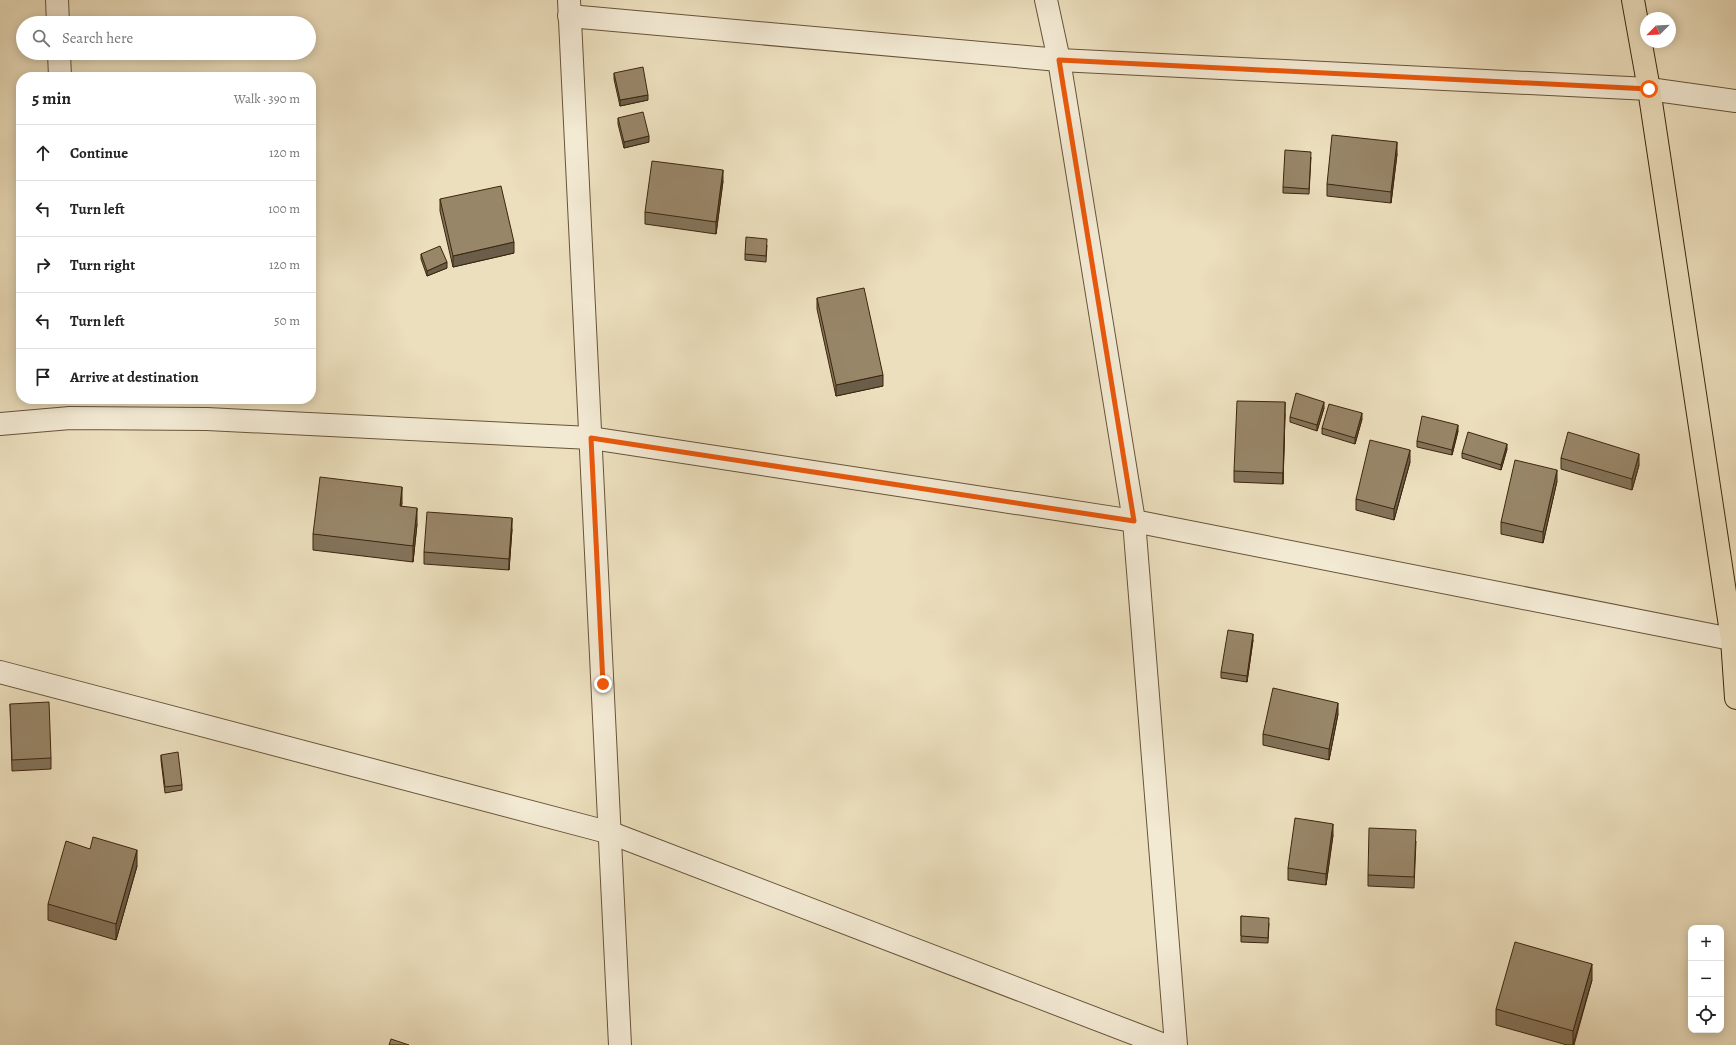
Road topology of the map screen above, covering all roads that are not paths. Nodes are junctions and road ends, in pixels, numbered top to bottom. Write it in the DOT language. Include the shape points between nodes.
graph roads {
  1 [pos="57,0"];
  2 [pos="1046,0"];
  3 [pos="1633,0"];
  4 [pos="569,8"];
  5 [pos="58,16"];
  6 [pos="59,60"];
  7 [pos="1059,60"];
  8 [pos="60,72"];
  9 [pos="1649,89"];
  10 [pos="1736,101"];
  11 [pos="70,409"];
  12 [pos="0,424"];
  13 [pos="591,438"];
  14 [pos="1134,521"];
  15 [pos="1734,640"];
  16 [pos="0,672"];
  17 [pos="1736,698"];
  18 [pos="611,833"];
  19 [pos="620,1045"];
  20 [pos="1164,1045"];
  21 [pos="1176,1045"];
  1 -- 5 [label="street"];
  2 -- 7 [label="street"];
  3 -- 9 [label="highway"];
  4 -- 7 [label="street"];
  4 -- 13 [label="street"];
  6 -- 8 [label="street"];
  7 -- 9 [label="street"];
  7 -- 14 [label="street"];
  9 -- 10 [label="street"];
  9 -- 15 [label="highway"];
  11 -- 12 [label="street"];
  11 -- 13 [label="street" via="207,419"];
  13 -- 14 [label="street"];
  13 -- 18 [label="street"];
  14 -- 15 [label="street"];
  14 -- 21 [label="street"];
  15 -- 17 [label="highway"];
  16 -- 18 [label="street"];
  18 -- 19 [label="street"];
  18 -- 20 [label="street"];
}
